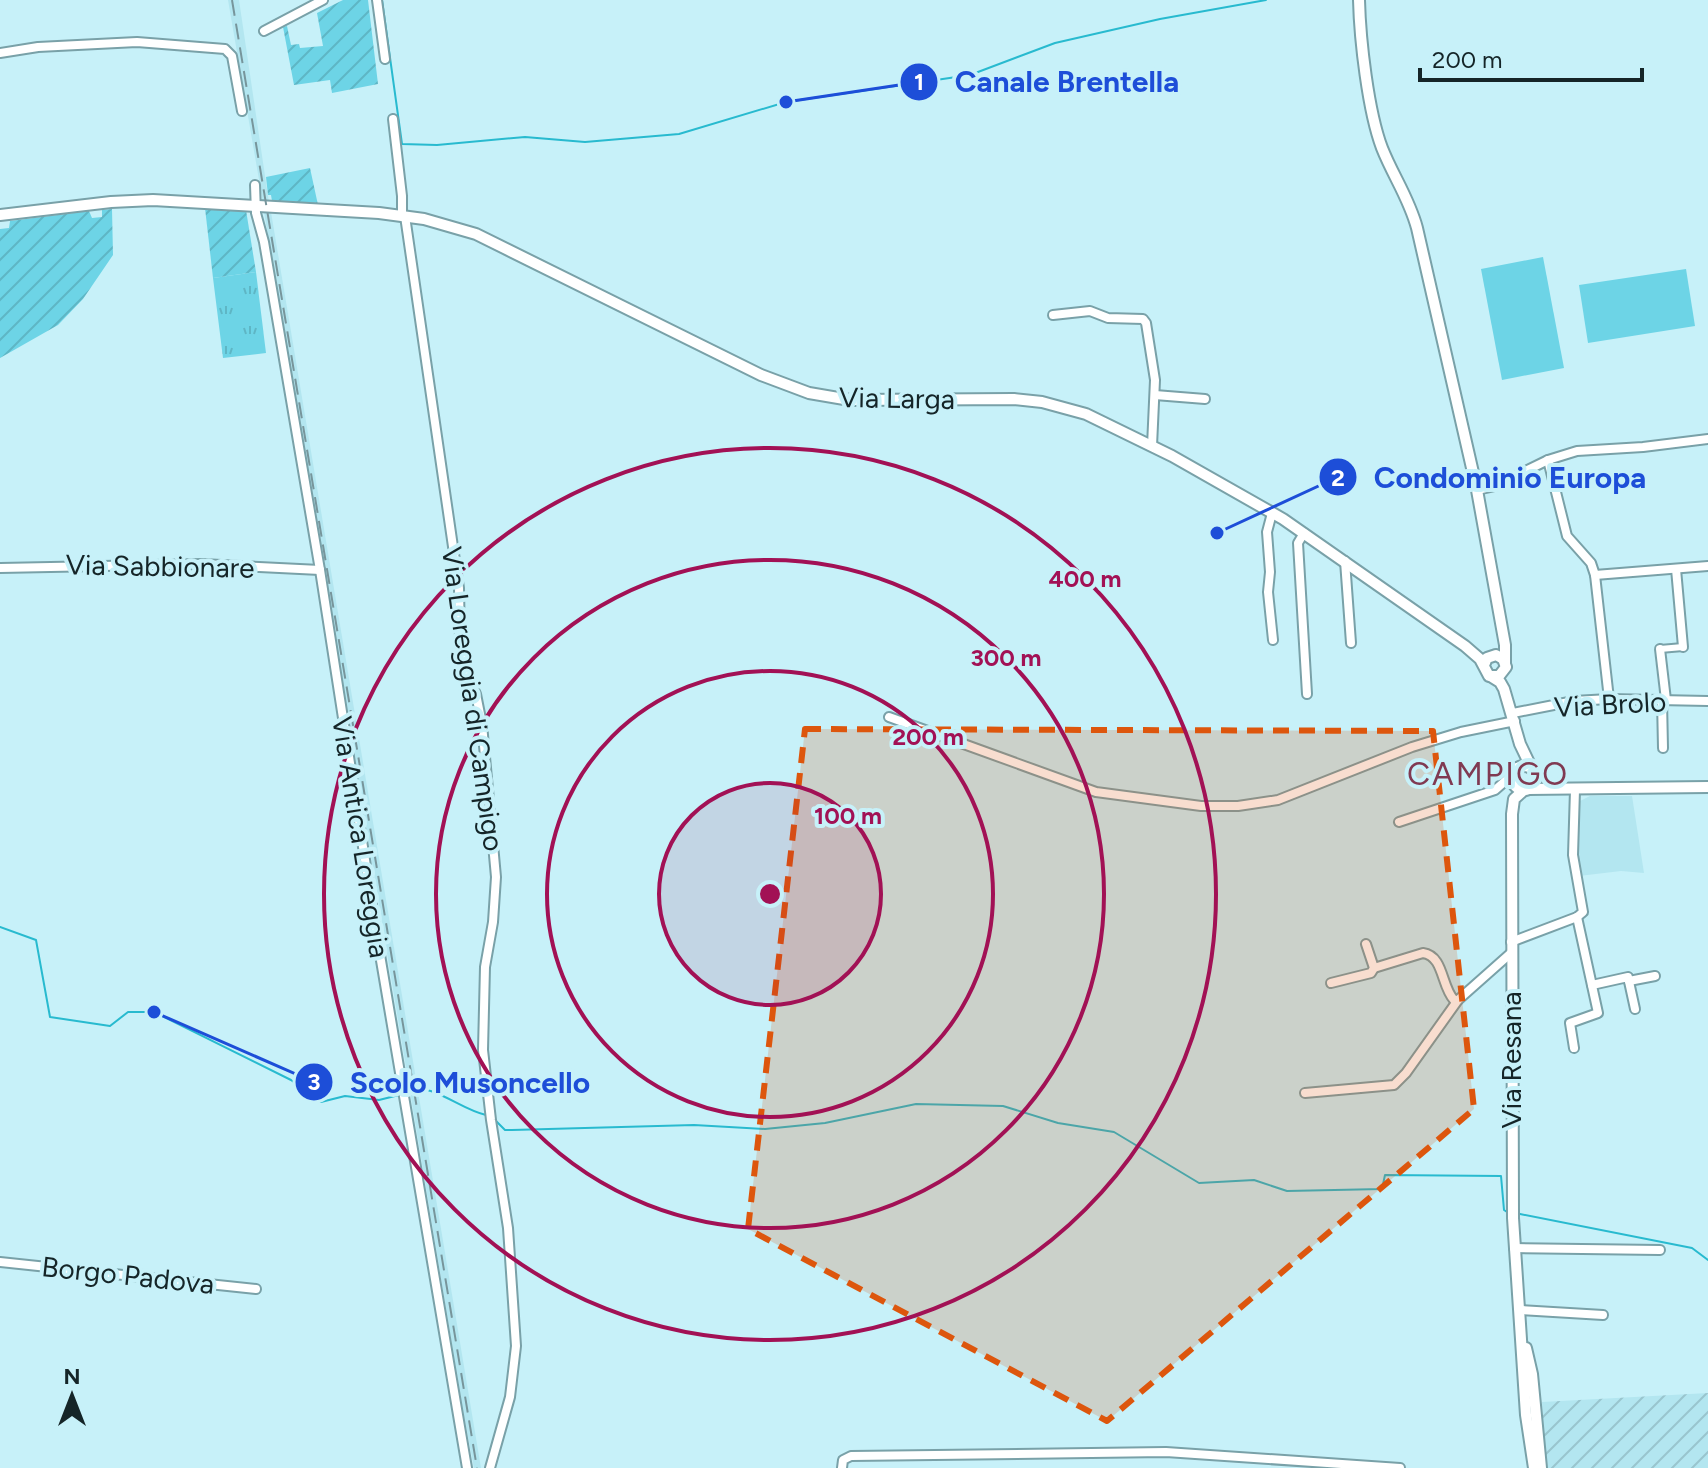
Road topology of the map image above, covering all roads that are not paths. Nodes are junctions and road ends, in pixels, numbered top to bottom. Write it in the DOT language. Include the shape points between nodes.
graph roads {
  1 [pos="323,0"];
  2 [pos="377,0"];
  3 [pos="1359,0"];
  4 [pos="264,31"];
  5 [pos="0,53"];
  6 [pos="385,59"];
  7 [pos="242,111"];
  8 [pos="393,119"];
  9 [pos="255,185"];
  10 [pos="256,206"];
  11 [pos="0,215"];
  12 [pos="403,216"];
  13 [pos="1053,315"];
  14 [pos="1155,395"];
  15 [pos="1205,399"];
  16 [pos="1708,439"];
  17 [pos="1152,446"];
  18 [pos="1548,460"];
  19 [pos="1477,490"];
  20 [pos="1272,513"];
  21 [pos="1304,533"];
  22 [pos="1345,561"];
  23 [pos="1708,566"];
  24 [pos="0,568"];
  25 [pos="1676,569"];
  26 [pos="320,570"];
  27 [pos="1595,575"];
  28 [pos="1502,634"];
  29 [pos="1273,640"];
  30 [pos="1351,643"];
  31 [pos="1683,647"];
  32 [pos="1660,649"];
  33 [pos="1489,659"];
  34 [pos="1505,665"];
  35 [pos="1492,677"];
  36 [pos="1307,694"];
  37 [pos="1609,699"];
  38 [pos="1664,700"];
  39 [pos="1708,701"];
  40 [pos="1513,714"];
  41 [pos="889,717"];
  42 [pos="1519,740"];
  43 [pos="1663,748"];
  44 [pos="1533,770"];
  45 [pos="1517,783"];
  46 [pos="1708,787"];
  47 [pos="1560,789"];
  48 [pos="1575,790"];
  49 [pos="1399,822"];
  50 [pos="1577,917"];
  51 [pos="1366,944"];
  52 [pos="1511,948"];
  53 [pos="1374,968"];
  54 [pos="1655,976"];
  55 [pos="1629,981"];
  56 [pos="1331,983"];
  57 [pos="1592,985"];
  58 [pos="1458,1000"];
  59 [pos="1635,1009"];
  60 [pos="1574,1048"];
  61 [pos="1305,1093"];
  62 [pos="1514,1248"];
  63 [pos="1660,1250"];
  64 [pos="0,1262"];
  65 [pos="256,1289"];
  66 [pos="1520,1310"];
  67 [pos="1603,1315"];
  68 [pos="1522,1335"];
  69 [pos="467,1468"];
  70 [pos="490,1468"];
  71 [pos="842,1468"];
  72 [pos="1400,1468"];
  73 [pos="1534,1468"];
  74 [pos="1541,1468"];
  1 -- 4 [label="street"];
  2 -- 6 [label="street"];
  3 -- 19 [label="street" via="1381,145 1415,220"];
  5 -- 7 [label="street" via="137,42 225,49 232,56"];
  8 -- 12 [label="street, Via Loreggia di Campigo"];
  9 -- 10 [label="street, Via Antica Loreggia"];
  10 -- 11 [label="street, Via Larga" via="130,201"];
  10 -- 12 [label="street, Via Larga"];
  10 -- 26 [label="street, Via Antica Loreggia"];
  12 -- 17 [label="street, Via Larga" via="476,234 761,375 809,393 865,402 1042,402 1086,414"];
  12 -- 70 [label="street, Via Loreggia di Campigo" via="459,588 460,642 482,724 496,877 485,967 484,1064 509,1229 516,1346 510,1397"];
  13 -- 14 [label="street" via="1090,311 1108,318 1143,319"];
  14 -- 15 [label="street"];
  14 -- 17 [label="street"];
  16 -- 18 [label="street" via="1591,449"];
  17 -- 20 [label="street, Via Larga"];
  18 -- 19 [label="street"];
  18 -- 27 [label="street" via="1567,536"];
  19 -- 28 [label="street"];
  20 -- 21 [label="street, Via Larga"];
  20 -- 29 [label="street" via="1267,532"];
  21 -- 22 [label="street, Via Larga"];
  21 -- 36 [label="street" via="1298,546"];
  22 -- 30 [label="street"];
  22 -- 33 [label="street, Via Larga"];
  23 -- 25 [label="street"];
  24 -- 26 [label="street, Via Sabbionare" via="202,564"];
  25 -- 27 [label="street"];
  25 -- 31 [label="street"];
  26 -- 69 [label="street, Via Antica Loreggia"];
  27 -- 37 [label="street"];
  28 -- 33 [label="street" via="1501,648"];
  28 -- 34 [label="street"];
  31 -- 32 [label="street"];
  32 -- 38 [label="street"];
  33 -- 34 [label="street" via="1502,658"];
  33 -- 35 [label="street" via="1485,673"];
  34 -- 35 [label="street" via="1502,675"];
  34 -- 40 [label="street"];
  35 -- 40 [label="street" via="1502,685"];
  37 -- 38 [label="street, Via Brolo"];
  37 -- 40 [label="street, Via Brolo"];
  38 -- 39 [label="street, Via Brolo"];
  38 -- 43 [label="street"];
  40 -- 41 [label="street, Via Brolo" via="1278,800 1238,806 1096,792"];
  40 -- 42 [label="street"];
  42 -- 44 [label="street"];
  42 -- 45 [label="street"];
  44 -- 45 [label="street" via="1522,765"];
  44 -- 45 [label="street, Via Resana" via="1534,785"];
  44 -- 47 [label="street"];
  45 -- 47 [label="street"];
  45 -- 49 [label="street"];
  45 -- 52 [label="street, Via Resana"];
  46 -- 48 [label="street"];
  47 -- 48 [label="street"];
  48 -- 50 [label="street" via="1573,862 1584,904"];
  50 -- 52 [label="street"];
  50 -- 57 [label="street"];
  51 -- 53 [label="street"];
  52 -- 58 [label="street"];
  52 -- 62 [label="street, Via Resana"];
  53 -- 56 [label="street"];
  53 -- 58 [label="street" via="1431,954 1447,993"];
  54 -- 55 [label="street"];
  55 -- 57 [label="street" via="1628,977"];
  55 -- 59 [label="street"];
  57 -- 60 [label="street" via="1598,1013 1570,1023"];
  58 -- 61 [label="street" via="1394,1085"];
  62 -- 63 [label="street"];
  62 -- 66 [label="street, Via Resana"];
  64 -- 65 [label="street, Borgo Padova"];
  66 -- 67 [label="street"];
  66 -- 68 [label="street, Via Resana"];
  68 -- 73 [label="street, Via Resana"];
  68 -- 74 [label="street, Via Resana" via="1532,1374"];
  71 -- 72 [label="street" via="851,1456 1150,1452"];
}
